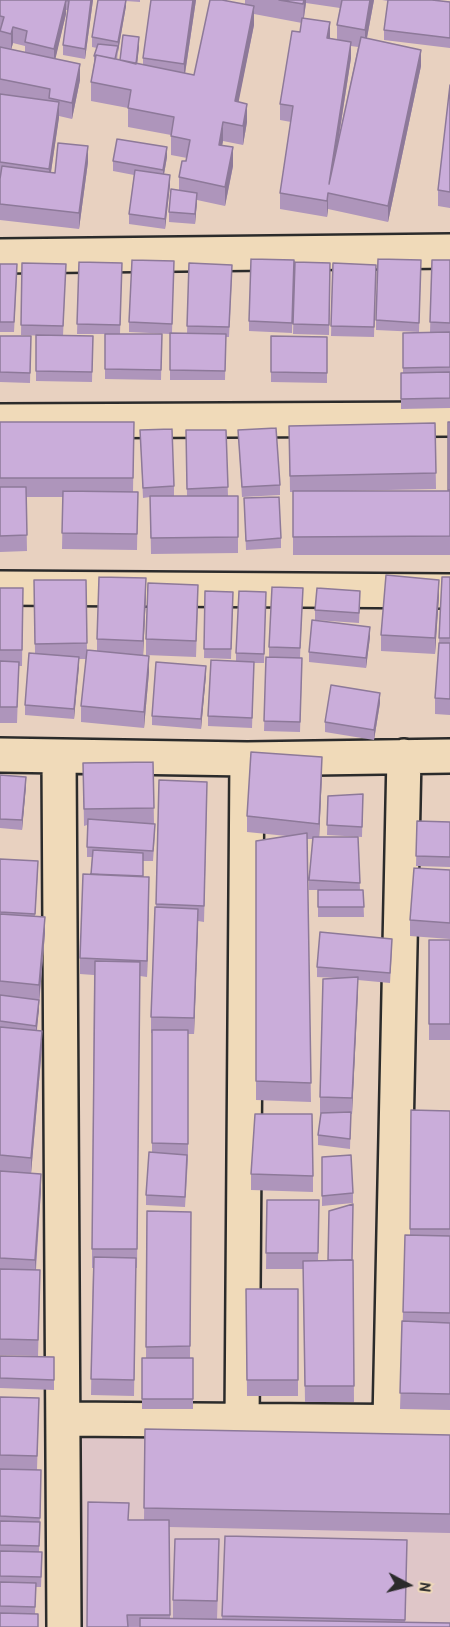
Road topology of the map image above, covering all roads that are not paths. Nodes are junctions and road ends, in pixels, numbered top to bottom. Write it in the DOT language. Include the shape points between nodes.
graph roads {
  1 [pos="450,251"];
  2 [pos="0,256"];
  3 [pos="450,419"];
  4 [pos="0,421"];
  5 [pos="0,588"];
  6 [pos="450,591"];
  7 [pos="0,755"];
  8 [pos="59,756"];
  9 [pos="404,756"];
  10 [pos="450,756"];
  11 [pos="247,759"];
  12 [pos="63,1419"];
  13 [pos="242,1421"];
  14 [pos="390,1421"];
  15 [pos="450,1422"];
  16 [pos="64,1627"];
  1 -- 2 [label="street"];
  3 -- 4 [label="street"];
  5 -- 6 [label="street"];
  7 -- 8 [label="street"];
  8 -- 11 [label="street"];
  8 -- 12 [label="street"];
  9 -- 10 [label="street"];
  9 -- 11 [label="street"];
  9 -- 14 [label="street"];
  11 -- 13 [label="street"];
  12 -- 13 [label="street"];
  12 -- 16 [label="street"];
  13 -- 14 [label="street"];
  14 -- 15 [label="street"];
}
